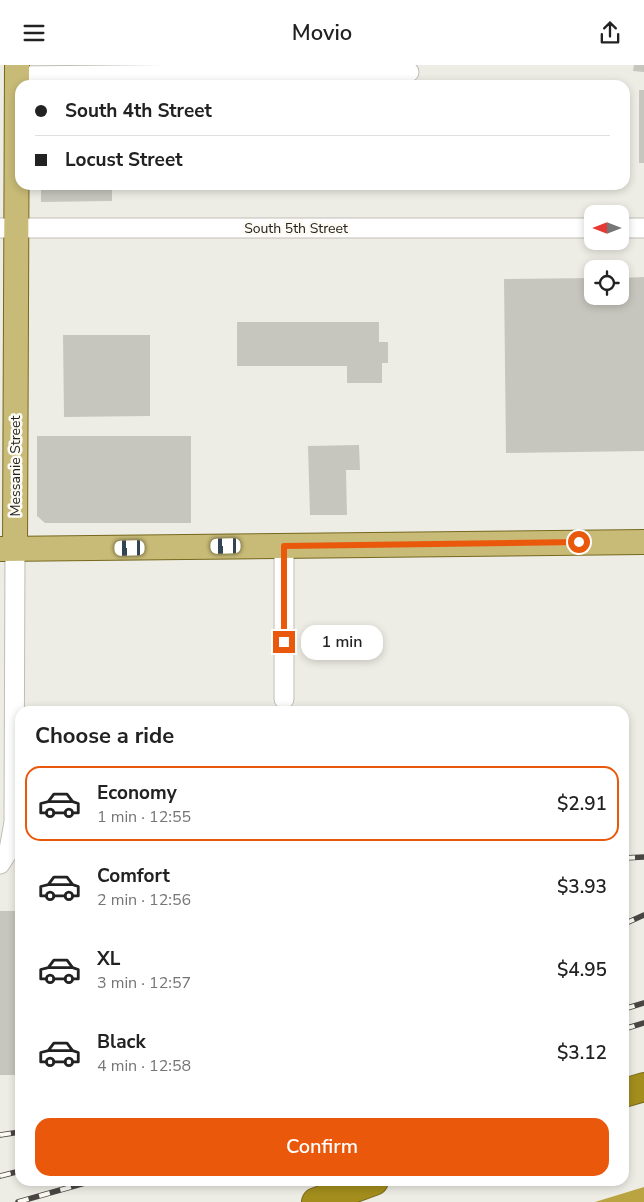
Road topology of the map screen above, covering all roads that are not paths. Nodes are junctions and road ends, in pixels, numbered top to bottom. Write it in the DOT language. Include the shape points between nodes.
graph roads {
  1 [pos="17,71"];
  2 [pos="409,72"];
  3 [pos="15,106"];
  4 [pos="8,228"];
  5 [pos="584,228"];
  6 [pos="629,228"];
  7 [pos="644,228"];
  8 [pos="8,391"];
  9 [pos="644,542"];
  10 [pos="284,546"];
  11 [pos="8,549"];
  12 [pos="284,699"];
  13 [pos="0,864"];
  14 [pos="644,1087"];
  15 [pos="629,1092"];
  16 [pos="360,1186"];
  17 [pos="364,1186"];
  18 [pos="316,1202"];
  19 [pos="321,1202"];
  1 -- 2 [label="street"];
  3 -- 4 [label="main road, Messanie Street"];
  4 -- 5 [label="street, South 5th Street"];
  4 -- 8 [label="main road, Messanie Street"];
  6 -- 7 [label="street"];
  8 -- 11 [label="main road, Messanie Street"];
  9 -- 10 [label="main road"];
  10 -- 11 [label="main road"];
  10 -- 12 [label="street"];
  11 -- 13 [label="street, Messanie Street" via="14,822 10,850"];
  14 -- 15 [label="highway"];
  16 -- 18 [label="highway"];
  17 -- 19 [label="highway"];
}
